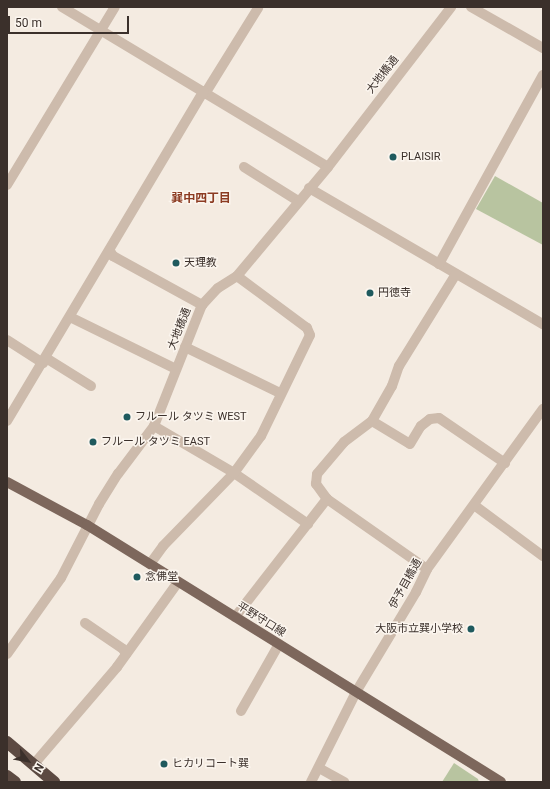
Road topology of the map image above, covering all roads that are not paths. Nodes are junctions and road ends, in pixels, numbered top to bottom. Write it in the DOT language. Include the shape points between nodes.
graph roads {
  1 [pos="62,7"];
  2 [pos="115,7"];
  3 [pos="451,7"];
  4 [pos="471,7"];
  5 [pos="258,8"];
  6 [pos="101,31"];
  7 [pos="543,48"];
  8 [pos="543,75"];
  9 [pos="205,91"];
  10 [pos="244,167"];
  11 [pos="328,167"];
  12 [pos="7,185"];
  13 [pos="309,188"];
  14 [pos="298,201"];
  15 [pos="110,251"];
  16 [pos="439,264"];
  17 [pos="456,274"];
  18 [pos="237,276"];
  19 [pos="202,305"];
  20 [pos="70,318"];
  21 [pos="543,324"];
  22 [pos="7,340"];
  23 [pos="185,347"];
  24 [pos="45,360"];
  25 [pos="176,369"];
  26 [pos="91,386"];
  27 [pos="280,393"];
  28 [pos="543,410"];
  29 [pos="7,421"];
  30 [pos="372,421"];
  31 [pos="154,426"];
  32 [pos="505,463"];
  33 [pos="234,473"];
  34 [pos="7,482"];
  35 [pos="327,499"];
  36 [pos="474,505"];
  37 [pos="308,524"];
  38 [pos="87,525"];
  39 [pos="543,556"];
  40 [pos="150,564"];
  41 [pos="427,569"];
  42 [pos="178,582"];
  43 [pos="234,617"];
  44 [pos="85,623"];
  45 [pos="279,644"];
  46 [pos="7,654"];
  47 [pos="126,654"];
  48 [pos="356,692"];
  49 [pos="241,711"];
  50 [pos="7,742"];
  51 [pos="34,764"];
  52 [pos="319,768"];
  53 [pos="7,776"];
  54 [pos="495,781"];
  55 [pos="15,782"];
  56 [pos="54,782"];
  57 [pos="311,782"];
  58 [pos="344,782"];
  1 -- 6 [label="street"];
  2 -- 6 [label="street"];
  3 -- 11 [label="street, 大地橋通"];
  4 -- 7 [label="street"];
  5 -- 9 [label="street"];
  6 -- 9 [label="street"];
  6 -- 12 [label="street"];
  8 -- 16 [label="street"];
  9 -- 11 [label="street"];
  9 -- 15 [label="street"];
  10 -- 14 [label="street"];
  11 -- 13 [label="street, 大地橋通"];
  13 -- 14 [label="street, 大地橋通"];
  13 -- 16 [label="street"];
  14 -- 18 [label="street, 大地橋通"];
  15 -- 19 [label="street" via="113,256"];
  15 -- 20 [label="street"];
  16 -- 17 [label="street"];
  17 -- 21 [label="street"];
  17 -- 30 [label="street" via="399,366 392,386"];
  18 -- 19 [label="street, 大地橋通" via="218,288"];
  18 -- 27 [label="street" via="307,328 310,335"];
  19 -- 23 [label="street, 大地橋通"];
  20 -- 24 [label="street"];
  20 -- 25 [label="street"];
  22 -- 24 [label="street"];
  23 -- 25 [label="street, 大地橋通"];
  23 -- 27 [label="street"];
  24 -- 26 [label="street"];
  24 -- 29 [label="street"];
  25 -- 31 [label="street, 大地橋通"];
  27 -- 33 [label="street" via="260,436"];
  28 -- 32 [label="street, 伊予目橋通"];
  30 -- 32 [label="street" via="410,444 422,426 430,420 439,418"];
  30 -- 35 [label="street" via="344,442 316,474 316,484"];
  31 -- 33 [label="street"];
  31 -- 38 [label="street, 大地橋通" via="118,474"];
  32 -- 36 [label="street, 伊予目橋通"];
  33 -- 37 [label="street"];
  33 -- 40 [label="street" via="163,546"];
  34 -- 38 [label="main road, 平野守口線"];
  35 -- 37 [label="street"];
  35 -- 41 [label="street"];
  36 -- 39 [label="street"];
  36 -- 41 [label="street, 伊予目橋通"];
  37 -- 43 [label="street"];
  38 -- 40 [label="main road, 平野守口線"];
  38 -- 46 [label="street, 大地橋通" via="60,578"];
  40 -- 42 [label="main road, 平野守口線"];
  41 -- 48 [label="street, 伊予目橋通"];
  42 -- 43 [label="main road, 平野守口線"];
  42 -- 47 [label="street"];
  43 -- 45 [label="main road, 平野守口線"];
  44 -- 47 [label="street" via="123,649"];
  45 -- 48 [label="main road, 平野守口線"];
  45 -- 49 [label="street"];
  47 -- 51 [label="street"];
  48 -- 52 [label="street, 伊予目橋通"];
  48 -- 54 [label="main road, 平野守口線"];
  50 -- 51 [label="highway"];
  51 -- 56 [label="highway"];
  52 -- 57 [label="street, 伊予目橋通"];
  52 -- 58 [label="street"];
  53 -- 55 [label="highway"];
}
